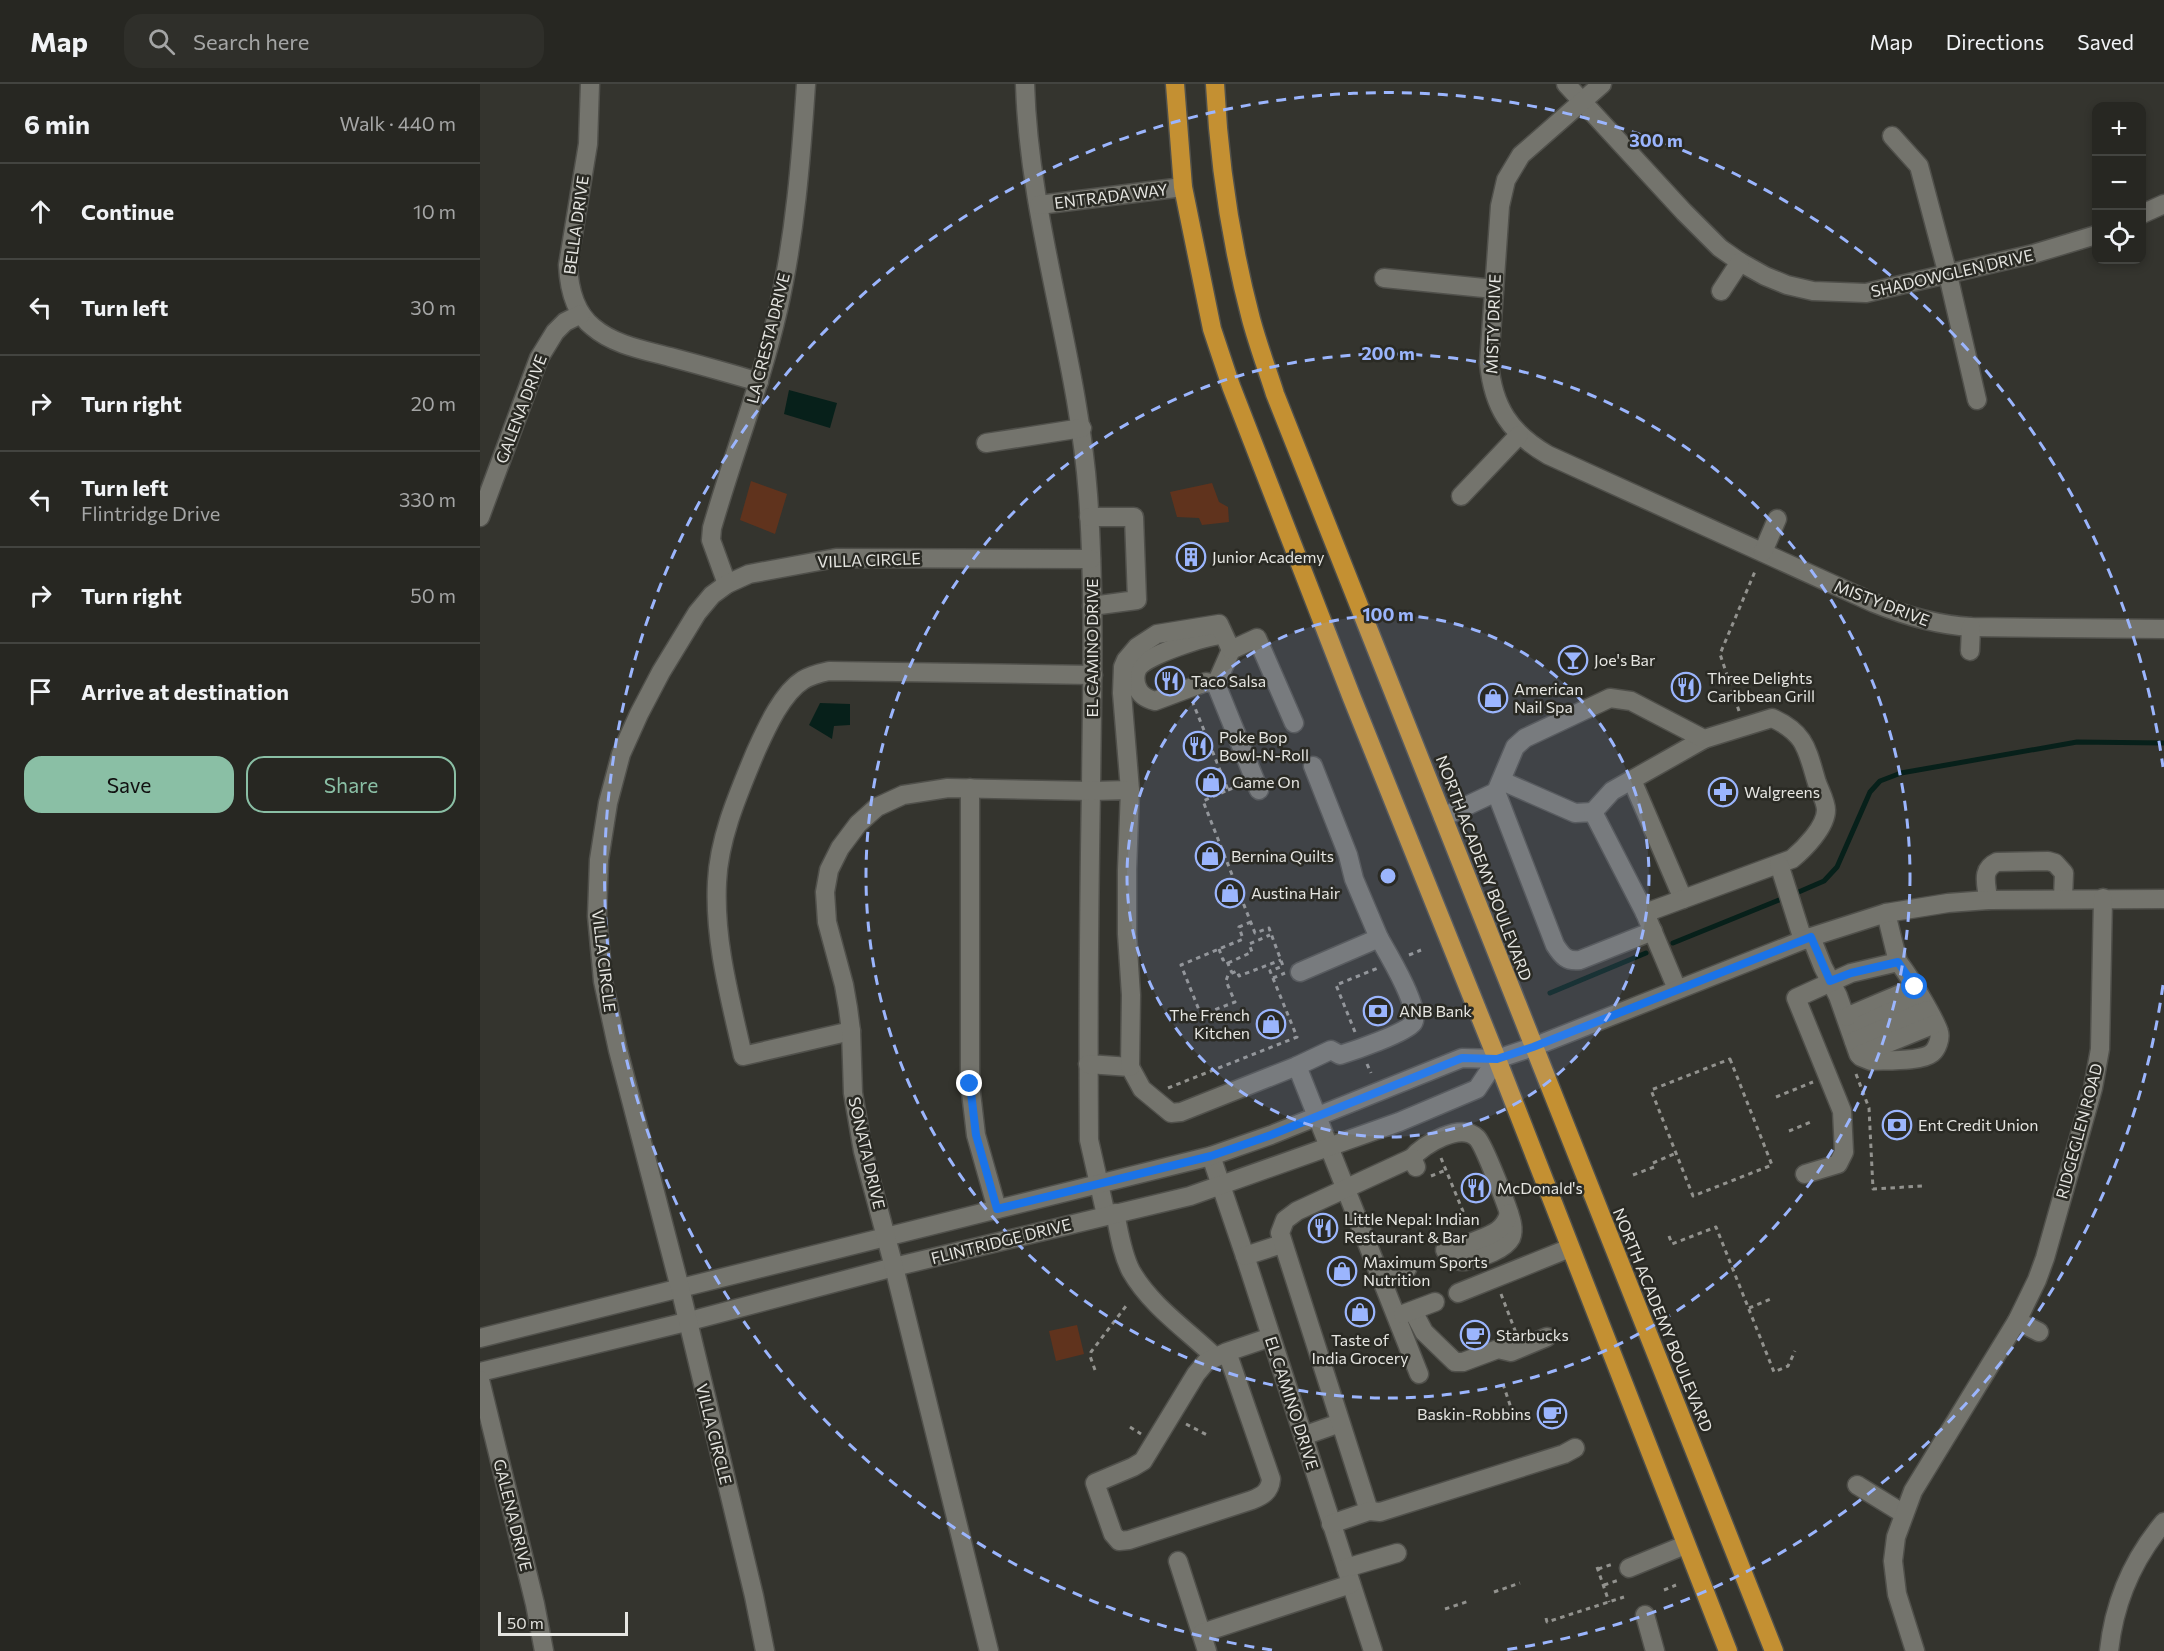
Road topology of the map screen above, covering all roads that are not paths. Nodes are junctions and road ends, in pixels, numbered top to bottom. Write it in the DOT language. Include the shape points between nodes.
graph roads {
  1 [pos="590,84"];
  2 [pos="806,84"];
  3 [pos="1025,84"];
  4 [pos="1174,84"];
  5 [pos="1215,84"];
  6 [pos="1566,84"];
  7 [pos="1602,84"];
  8 [pos="1582,101"];
  9 [pos="1892,136"];
  10 [pos="1183,187"];
  11 [pos="2164,204"];
  12 [pos="1039,205"];
  13 [pos="2146,212"];
  14 [pos="2092,237"];
  15 [pos="1740,262"];
  16 [pos="1948,275"];
  17 [pos="1384,278"];
  18 [pos="1494,289"];
  19 [pos="1721,291"];
  20 [pos="581,314"];
  21 [pos="759,382"];
  22 [pos="1977,400"];
  23 [pos="1082,428"];
  24 [pos="1519,435"];
  25 [pos="986,443"];
  26 [pos="1461,496"];
  27 [pos="480,517"];
  28 [pos="1089,517"];
  29 [pos="1778,519"];
  30 [pos="1091,559"];
  31 [pos="1760,560"];
  32 [pos="727,584"];
  33 [pos="1092,606"];
  34 [pos="1971,627"];
  35 [pos="2164,629"];
  36 [pos="1227,642"];
  37 [pos="1970,651"];
  38 [pos="1093,675"];
  39 [pos="1216,684"];
  40 [pos="1294,723"];
  41 [pos="1704,739"];
  42 [pos="1312,766"];
  43 [pos="1632,780"];
  44 [pos="1499,787"];
  45 [pos="970,788"];
  46 [pos="1130,790"];
  47 [pos="1260,790"];
  48 [pos="1091,791"];
  49 [pos="1593,812"];
  50 [pos="1443,817"];
  51 [pos="1779,864"];
  52 [pos="2063,898"];
  53 [pos="2103,898"];
  54 [pos="2164,898"];
  55 [pos="1683,899"];
  56 [pos="1988,900"];
  57 [pos="1645,913"];
  58 [pos="1886,913"];
  59 [pos="1653,931"];
  60 [pos="1379,938"];
  61 [pos="1807,938"];
  62 [pos="1300,972"];
  63 [pos="1830,981"];
  64 [pos="1677,989"];
  65 [pos="1917,993"];
  66 [pos="851,1030"];
  67 [pos="1851,1037"];
  68 [pos="1533,1047"];
  69 [pos="1497,1059"];
  70 [pos="1088,1064"];
  71 [pos="1297,1066"];
  72 [pos="1130,1067"];
  73 [pos="1317,1116"];
  74 [pos="1328,1146"];
  75 [pos="1211,1156"];
  76 [pos="1805,1174"];
  77 [pos="1099,1184"];
  78 [pos="1221,1186"];
  79 [pos="1345,1187"];
  80 [pos="997,1209"];
  81 [pos="1110,1214"];
  82 [pos="886,1235"];
  83 [pos="1282,1244"];
  84 [pos="1570,1248"];
  85 [pos="1448,1253"];
  86 [pos="1245,1256"];
  87 [pos="894,1267"];
  88 [pos="1407,1269"];
  89 [pos="1382,1280"];
  90 [pos="680,1288"];
  91 [pos="1458,1293"];
  92 [pos="1435,1302"];
  93 [pos="1405,1313"];
  94 [pos="2017,1321"];
  95 [pos="686,1322"];
  96 [pos="2039,1332"];
  97 [pos="1270,1336"];
  98 [pos="1547,1337"];
  99 [pos="480,1338"];
  100 [pos="1221,1354"];
  101 [pos="480,1372"];
  102 [pos="1419,1374"];
  103 [pos="480,1380"];
  104 [pos="1340,1423"];
  105 [pos="1303,1436"];
  106 [pos="1575,1448"];
  107 [pos="1857,1485"];
  108 [pos="1369,1511"];
  109 [pos="1904,1514"];
  110 [pos="2164,1522"];
  111 [pos="1331,1524"];
  112 [pos="1685,1545"];
  113 [pos="1397,1553"];
  114 [pos="1178,1561"];
  115 [pos="1629,1568"];
  116 [pos="1349,1576"];
  117 [pos="1645,1615"];
  118 [pos="1202,1633"];
  119 [pos="544,1651"];
  120 [pos="765,1651"];
  121 [pos="989,1651"];
  122 [pos="1207,1651"];
  123 [pos="1373,1651"];
  124 [pos="1655,1651"];
  125 [pos="1728,1651"];
  126 [pos="1774,1651"];
  127 [pos="1915,1651"];
  128 [pos="2109,1651"];
  1 -- 20 [label="street, BELLA DRIVE" via="588,144 568,265 568,281"];
  2 -- 21 [label="street, LA CRESTA DRIVE" via="793,229"];
  3 -- 12 [label="street, EL CAMINO DRIVE"];
  4 -- 10 [label="highway"];
  5 -- 50 [label="highway, NORTH ACADEMY BOULEVARD" via="1224,183 1251,320 1283,414"];
  6 -- 8 [label="street, SHADOWGLEN DRIVE"];
  7 -- 8 [label="street, MISTY DRIVE"];
  8 -- 15 [label="street, SHADOWGLEN DRIVE" via="1701,230"];
  8 -- 18 [label="street, MISTY DRIVE" via="1521,155 1506,180 1500,206"];
  9 -- 16 [label="street" via="1919,166"];
  10 -- 12 [label="street, ENTRADA WAY"];
  10 -- 69 [label="highway" via="1212,329 1231,386"];
  11 -- 13 [label="street"];
  12 -- 23 [label="street, EL CAMINO DRIVE"];
  14 -- 16 [label="street, SHADOWGLEN DRIVE"];
  15 -- 16 [label="street, SHADOWGLEN DRIVE" via="1787,285 1839,294 1866,293"];
  15 -- 19 [label="street"];
  16 -- 22 [label="street"];
  17 -- 18 [label="street"];
  18 -- 24 [label="street, MISTY DRIVE" via="1491,384 1497,403"];
  20 -- 21 [label="street, BELLA DRIVE" via="592,327 633,347"];
  20 -- 27 [label="street, GALENA DRIVE" via="555,332 539,358"];
  21 -- 32 [label="street, LA CRESTA DRIVE" via="712,528 711,540"];
  23 -- 25 [label="street"];
  23 -- 28 [label="street, EL CAMINO DRIVE"];
  24 -- 26 [label="street"];
  24 -- 31 [label="street, MISTY DRIVE" via="1548,455"];
  28 -- 30 [label="street, EL CAMINO DRIVE"];
  28 -- 33 [label="street" via="1134,517 1137,600"];
  29 -- 31 [label="street"];
  30 -- 32 [label="street, VILLA CIRCLE" via="836,558 749,574"];
  30 -- 33 [label="street, EL CAMINO DRIVE"];
  31 -- 34 [label="street, MISTY DRIVE" via="1899,613 1943,625"];
  32 -- 90 [label="street, VILLA CIRCLE" via="697,613 639,714 621,754 598,860 597,916 603,981"];
  33 -- 38 [label="street, EL CAMINO DRIVE"];
  34 -- 35 [label="street, MISTY DRIVE"];
  34 -- 37 [label="street"];
  36 -- 39 [label="street"];
  36 -- 39 [label="street" via="1206,636 1150,659 1136,675 1138,689 1155,701 1206,682"];
  36 -- 40 [label="street" via="1257,638"];
  36 -- 46 [label="street" via="1219,624 1157,634 1125,660 1122,693"];
  38 -- 48 [label="street, EL CAMINO DRIVE"];
  38 -- 66 [label="street" via="829,670 802,681 778,710 747,774 723,841 717,881 721,958 743,1056"];
  39 -- 47 [label="street"];
  41 -- 43 [label="street"];
  41 -- 44 [label="street" via="1631,701 1610,698 1525,738 1515,747"];
  41 -- 51 [label="street" via="1772,718 1789,725 1805,744 1826,811 1808,846"];
  42 -- 60 [label="street"];
  43 -- 49 [label="street" via="1612,791"];
  43 -- 55 [label="street"];
  44 -- 49 [label="street" via="1575,813"];
  44 -- 50 [label="street"];
  44 -- 59 [label="street" via="1555,945 1564,958 1580,960"];
  45 -- 48 [label="street, SONATA DRIVE"];
  45 -- 66 [label="street, SONATA DRIVE" via="903,795 877,807 858,824 829,870 825,892 827,922"];
  45 -- 80 [label="street" via="970,1084 976,1135"];
  46 -- 48 [label="street, SONATA DRIVE"];
  46 -- 72 [label="street"];
  48 -- 70 [label="street, EL CAMINO DRIVE"];
  49 -- 57 [label="street"];
  50 -- 68 [label="highway, NORTH ACADEMY BOULEVARD"];
  51 -- 55 [label="street"];
  51 -- 61 [label="street"];
  52 -- 53 [label="street, FLINTRIDGE DRIVE"];
  52 -- 56 [label="street, FLINTRIDGE DRIVE"];
  52 -- 56 [label="street" via="2064,873 2055,863 1997,862 1986,873"];
  53 -- 54 [label="street, FLINTRIDGE DRIVE"];
  53 -- 94 [label="street, RIDGEGLEN ROAD" via="2100,1049 2093,1088 2045,1258"];
  55 -- 57 [label="street"];
  56 -- 58 [label="street, FLINTRIDGE DRIVE"];
  57 -- 59 [label="street"];
  58 -- 61 [label="street, FLINTRIDGE DRIVE"];
  58 -- 65 [label="street"];
  59 -- 64 [label="street"];
  60 -- 62 [label="street"];
  60 -- 71 [label="street" via="1392,962 1390,974 1410,1025 1340,1054 1331,1050"];
  61 -- 63 [label="street"];
  61 -- 64 [label="street, FLINTRIDGE DRIVE"];
  63 -- 65 [label="street" via="1851,973"];
  63 -- 67 [label="street"];
  63 -- 76 [label="street" via="1796,998 1842,1111 1844,1152 1838,1164"];
  64 -- 68 [label="street, FLINTRIDGE DRIVE"];
  65 -- 67 [label="street"];
  65 -- 67 [label="street"];
  65 -- 67 [label="street" via="1939,1032 1932,1053 1871,1062"];
  66 -- 82 [label="street, SONATA DRIVE" via="856,1116"];
  68 -- 69 [label="street, FLINTRIDGE DRIVE"];
  68 -- 126 [label="highway, NORTH ACADEMY BOULEVARD"];
  69 -- 73 [label="street, FLINTRIDGE DRIVE" via="1462,1058"];
  69 -- 74 [label="street, FLINTRIDGE DRIVE" via="1477,1089 1400,1122"];
  69 -- 84 [label="highway"];
  70 -- 72 [label="street"];
  70 -- 77 [label="street, EL CAMINO DRIVE" via="1089,1140"];
  71 -- 72 [label="street" via="1172,1113 1142,1089"];
  71 -- 73 [label="street"];
  73 -- 74 [label="street"];
  73 -- 75 [label="street, FLINTRIDGE DRIVE"];
  74 -- 78 [label="street, FLINTRIDGE DRIVE"];
  74 -- 79 [label="street"];
  75 -- 77 [label="street, FLINTRIDGE DRIVE"];
  75 -- 78 [label="street, EL CAMINO DRIVE"];
  77 -- 80 [label="street, FLINTRIDGE DRIVE"];
  77 -- 81 [label="street, EL CAMINO DRIVE"];
  78 -- 81 [label="street, FLINTRIDGE DRIVE"];
  78 -- 86 [label="street, EL CAMINO DRIVE"];
  79 -- 83 [label="street" via="1290,1215 1281,1226"];
  79 -- 85 [label="street" via="1419,1168 1426,1145 1458,1132 1471,1134 1481,1142 1509,1213 1513,1234 1507,1243 1466,1261"];
  79 -- 89 [label="street"];
  80 -- 82 [label="street, FLINTRIDGE DRIVE"];
  81 -- 87 [label="street, FLINTRIDGE DRIVE"];
  81 -- 100 [label="street, EL CAMINO DRIVE" via="1140,1283 1177,1323"];
  82 -- 87 [label="street, SONATA DRIVE"];
  82 -- 90 [label="street, FLINTRIDGE DRIVE"];
  83 -- 86 [label="street"];
  83 -- 104 [label="street"];
  84 -- 91 [label="street"];
  84 -- 112 [label="highway"];
  86 -- 97 [label="street, EL CAMINO DRIVE"];
  87 -- 95 [label="street, FLINTRIDGE DRIVE"];
  87 -- 121 [label="street, SONATA DRIVE"];
  88 -- 89 [label="street"];
  89 -- 93 [label="street"];
  90 -- 95 [label="street, VILLA CIRCLE"];
  90 -- 99 [label="street, FLINTRIDGE DRIVE"];
  92 -- 93 [label="street"];
  93 -- 98 [label="street" via="1455,1362 1498,1349 1511,1352"];
  93 -- 102 [label="street"];
  94 -- 96 [label="street"];
  94 -- 109 [label="street, RIDGEGLEN ROAD" via="1927,1467"];
  95 -- 101 [label="street, FLINTRIDGE DRIVE"];
  95 -- 120 [label="street, VILLA CIRCLE"];
  97 -- 100 [label="street"];
  97 -- 105 [label="street, EL CAMINO DRIVE"];
  100 -- 100 [label="street" via="1271,1479 1269,1488 1252,1500 1130,1540 1119,1540 1113,1534 1095,1483 1143,1461 1196,1374 1206,1362"];
  103 -- 119 [label="street, GALENA DRIVE"];
  104 -- 105 [label="street"];
  104 -- 108 [label="street"];
  105 -- 111 [label="street, EL CAMINO DRIVE"];
  106 -- 108 [label="street" via="1380,1512"];
  107 -- 109 [label="street"];
  108 -- 111 [label="street"];
  109 -- 127 [label="street, RIDGEGLEN ROAD" via="1896,1537 1894,1579"];
  110 -- 128 [label="street" via="2131,1572 2111,1628"];
  111 -- 116 [label="street, EL CAMINO DRIVE"];
  112 -- 115 [label="street"];
  112 -- 125 [label="highway"];
  113 -- 116 [label="street"];
  114 -- 118 [label="street"];
  116 -- 118 [label="street"];
  116 -- 123 [label="street, EL CAMINO DRIVE"];
  117 -- 124 [label="street"];
  118 -- 122 [label="street"];
}
